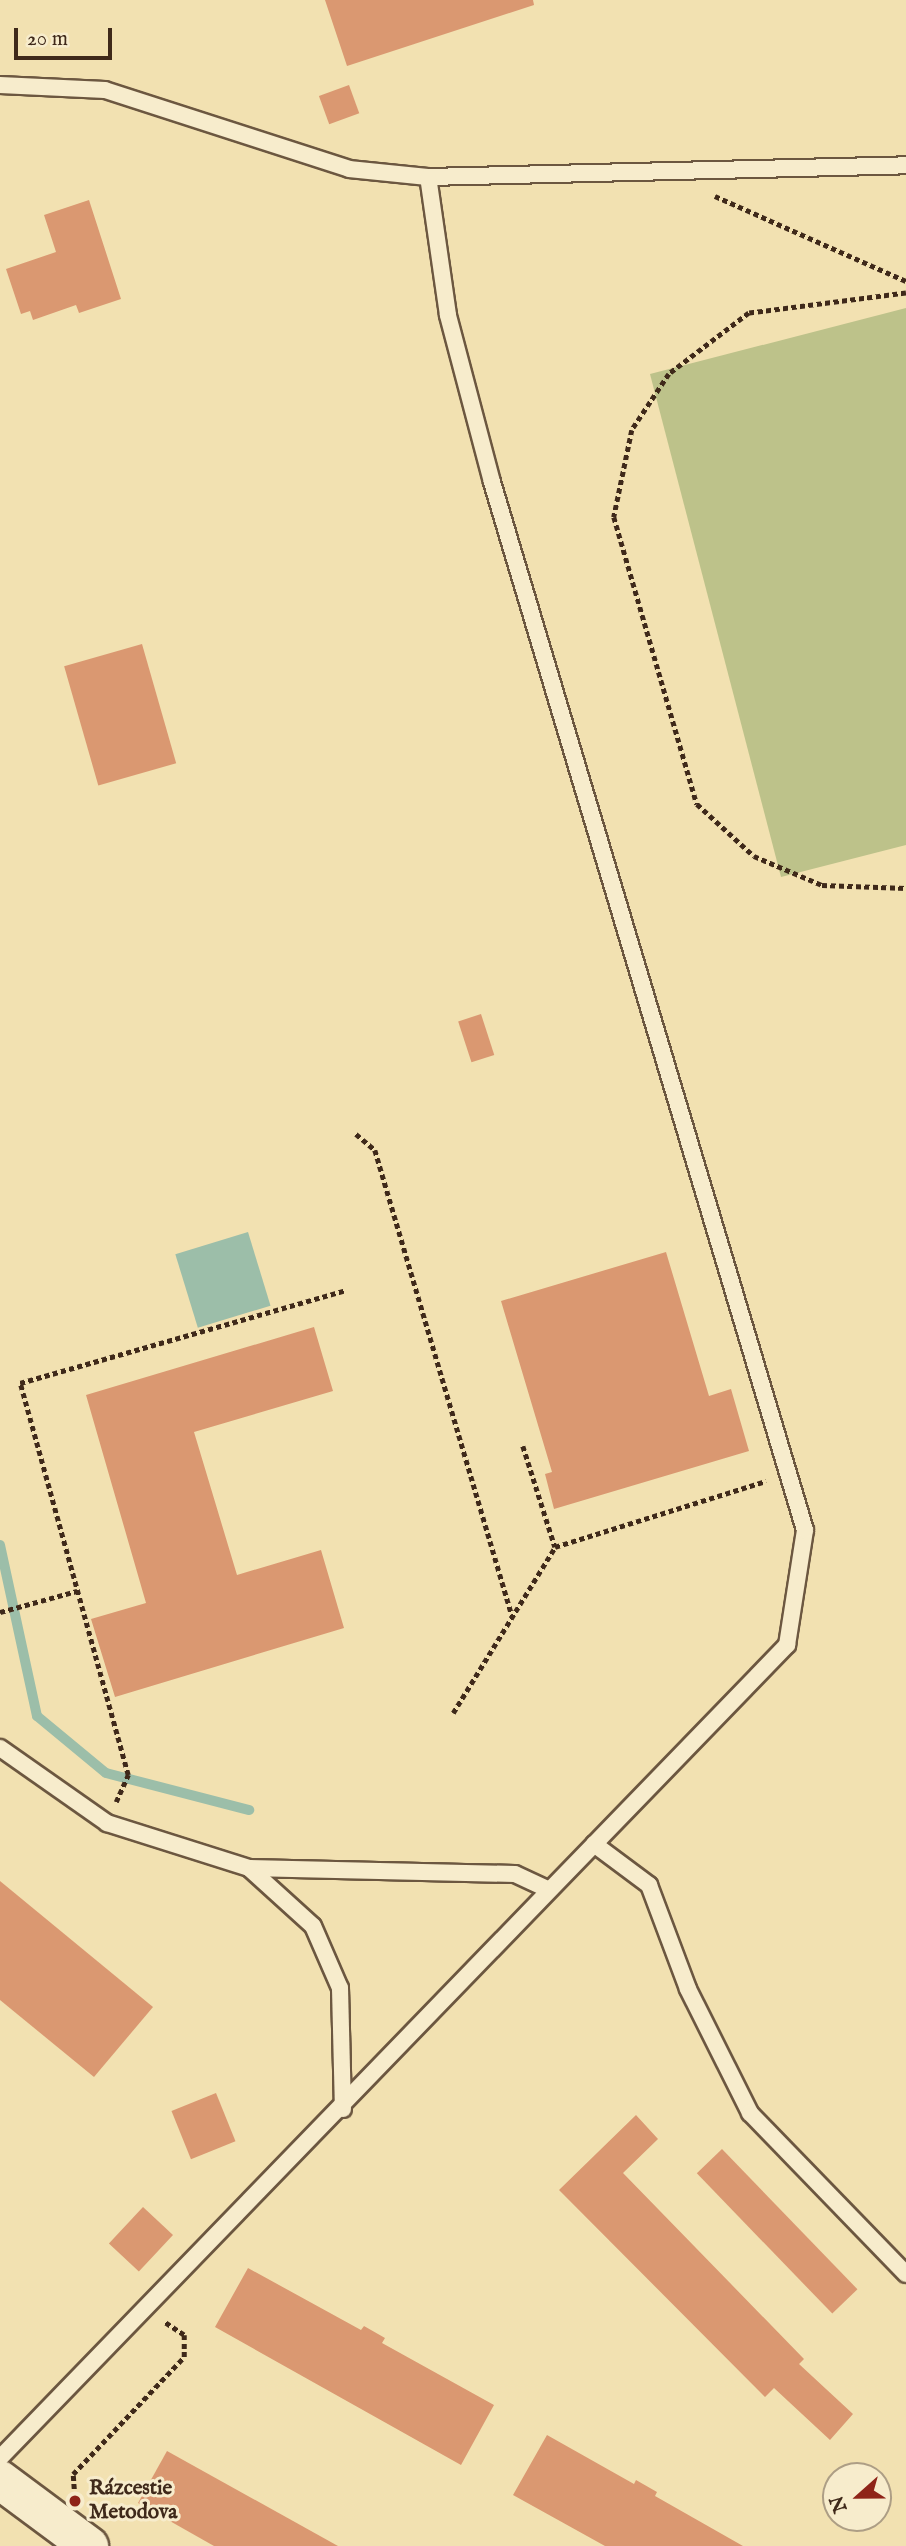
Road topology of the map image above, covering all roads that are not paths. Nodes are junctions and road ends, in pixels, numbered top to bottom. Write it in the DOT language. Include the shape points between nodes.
graph roads {
  1 [pos="0,85"];
  2 [pos="906,165"];
  3 [pos="428,177"];
  4 [pos="0,1748"];
  5 [pos="594,1844"];
  6 [pos="250,1868"];
  7 [pos="547,1889"];
  8 [pos="343,2109"];
  9 [pos="906,2274"];
  10 [pos="0,2458"];
  11 [pos="0,2480"];
  12 [pos="89,2546"];
  1 -- 3 [label="lane" via="105,90 349,169"];
  2 -- 3 [label="lane"];
  3 -- 5 [label="lane" via="448,315 492,482 805,1530 788,1645"];
  4 -- 6 [label="lane" via="107,1824"];
  5 -- 7 [label="lane"];
  5 -- 9 [label="lane" via="649,1885 688,1989 750,2113"];
  6 -- 7 [label="lane" via="515,1874"];
  6 -- 8 [label="lane" via="313,1926 340,1988"];
  7 -- 8 [label="lane"];
  8 -- 10 [label="lane"];
  11 -- 12 [label="street"];
}
